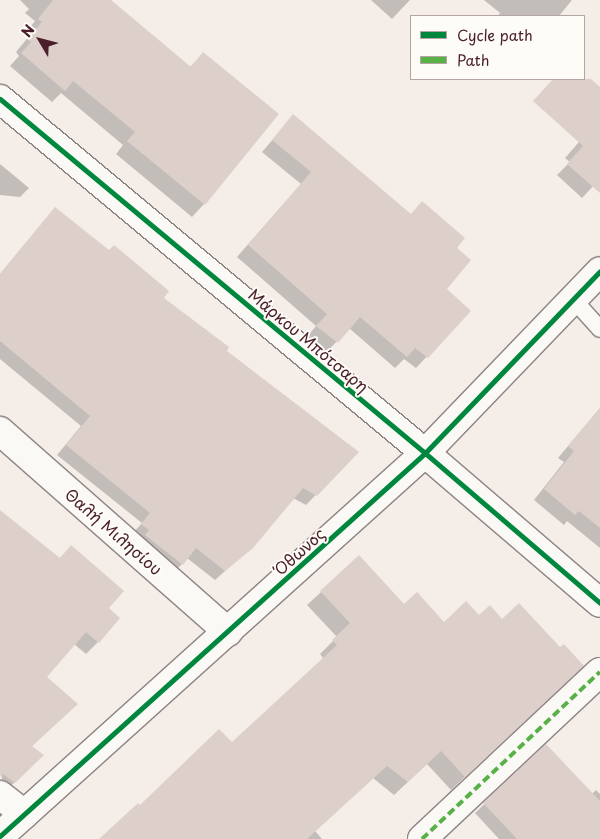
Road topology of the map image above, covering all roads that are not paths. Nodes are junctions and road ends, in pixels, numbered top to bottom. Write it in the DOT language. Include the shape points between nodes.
graph roads {
  1 [pos="0,99"];
  2 [pos="600,271"];
  3 [pos="573,299"];
  4 [pos="600,330"];
  5 [pos="0,431"];
  6 [pos="425,453"];
  7 [pos="600,604"];
  8 [pos="228,632"];
  9 [pos="600,672"];
  10 [pos="0,795"];
  11 [pos="24,814"];
  12 [pos="0,838"];
  13 [pos="422,839"];
  1 -- 6 [label="street, Μάρκου Μπότσαρη"];
  2 -- 3 [label="street, Όθωνος"];
  3 -- 4 [label="lane"];
  3 -- 6 [label="street, Όθωνος"];
  5 -- 8 [label="street, Θαλή Μιλησίου"];
  6 -- 7 [label="street, Μάρκου Μπότσαρη"];
  6 -- 8 [label="street, Όθωνος"];
  8 -- 11 [label="street, Όθωνος"];
  9 -- 13 [label="street"];
  10 -- 11 [label="street"];
  11 -- 12 [label="street, Όθωνος"];
}
